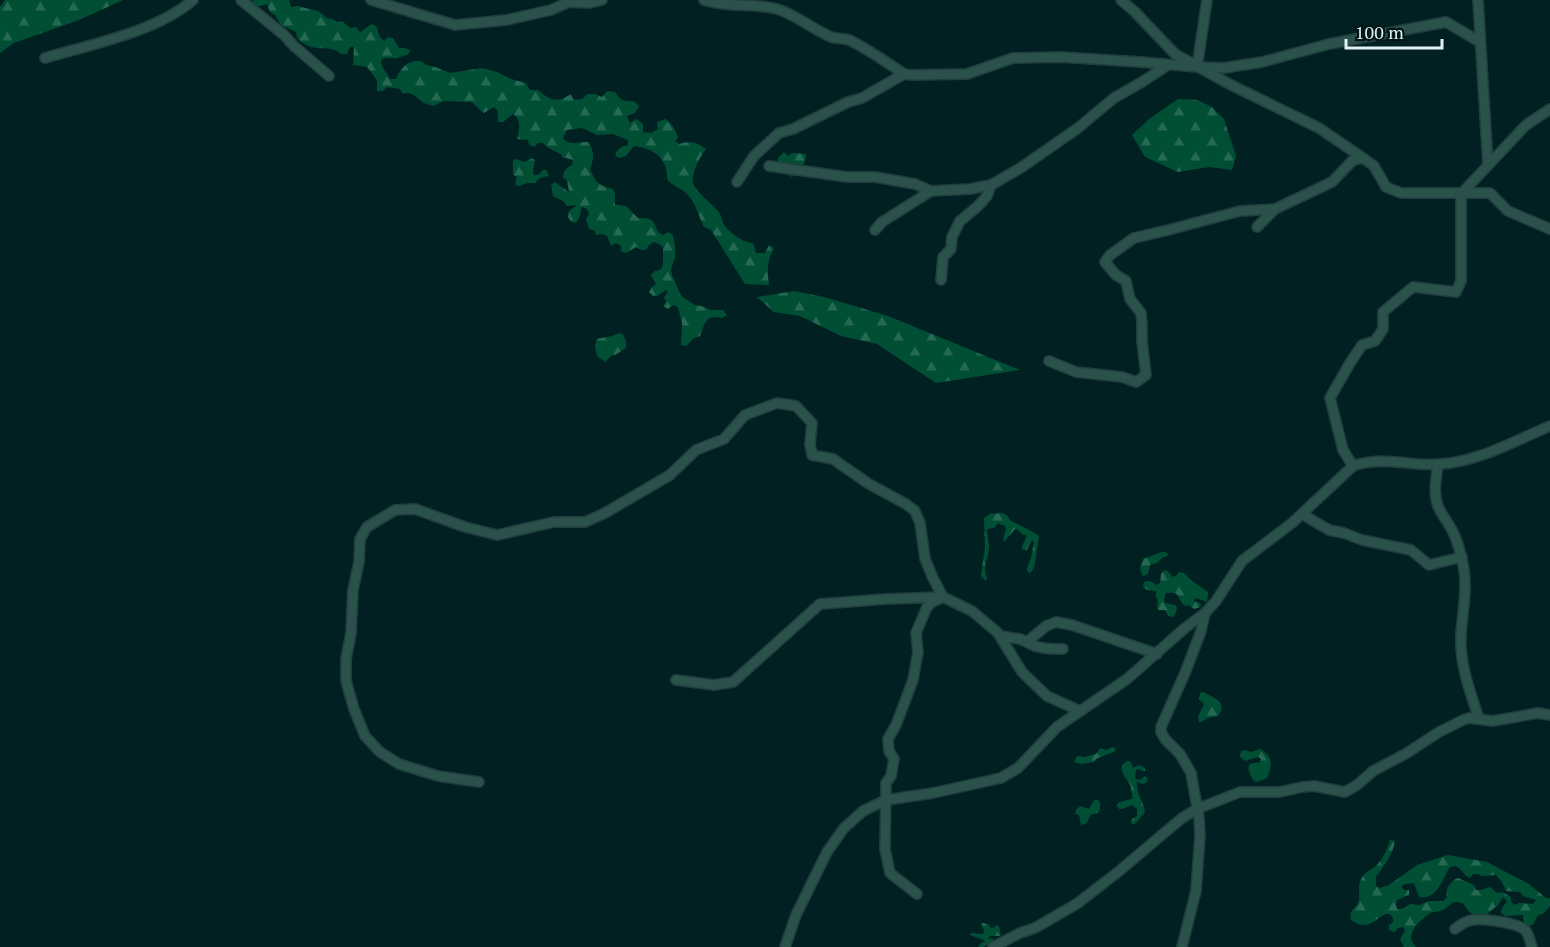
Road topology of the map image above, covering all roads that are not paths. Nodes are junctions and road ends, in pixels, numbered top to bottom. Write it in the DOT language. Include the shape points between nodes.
graph roads {
  1 [pos="193,0"];
  2 [pos="242,0"];
  3 [pos="371,0"];
  4 [pos="602,0"];
  5 [pos="704,0"];
  6 [pos="1121,0"];
  7 [pos="1207,0"];
  8 [pos="1478,0"];
  9 [pos="1480,42"];
  10 [pos="45,58"];
  11 [pos="1168,64"];
  12 [pos="1197,67"];
  13 [pos="904,74"];
  14 [pos="329,76"];
  15 [pos="1550,109"];
  16 [pos="1363,158"];
  17 [pos="1488,165"];
  18 [pos="769,166"];
  19 [pos="737,182"];
  20 [pos="990,185"];
  21 [pos="931,191"];
  22 [pos="1461,194"];
  23 [pos="1275,209"];
  24 [pos="1257,227"];
  25 [pos="1550,229"];
  26 [pos="875,230"];
  27 [pos="941,280"];
  28 [pos="1049,361"];
  29 [pos="1550,426"];
  30 [pos="1438,465"];
  31 [pos="1353,466"];
  32 [pos="1302,514"];
  33 [pos="1462,557"];
  34 [pos="944,597"];
  35 [pos="1205,614"];
  36 [pos="1000,636"];
  37 [pos="1027,642"];
  38 [pos="1063,649"];
  39 [pos="1157,654"];
  40 [pos="676,680"];
  41 [pos="1080,711"];
  42 [pos="1550,715"];
  43 [pos="1479,719"];
  44 [pos="479,782"];
  45 [pos="886,800"];
  46 [pos="1197,809"];
  47 [pos="917,894"];
  48 [pos="1455,929"];
  49 [pos="995,946"];
  50 [pos="785,947"];
  51 [pos="1182,947"];
  52 [pos="1532,947"];
  1 -- 10 [label="street" via="155,24"];
  2 -- 14 [label="street"];
  3 -- 4 [label="street" via="455,25 506,20 569,2"];
  5 -- 13 [label="street" via="786,12 831,37 855,43"];
  6 -- 12 [label="street" via="1175,54"];
  7 -- 12 [label="street"];
  8 -- 9 [label="street"];
  9 -- 12 [label="street" via="1446,22 1329,44 1262,62 1224,68"];
  9 -- 17 [label="street"];
  11 -- 12 [label="street"];
  11 -- 13 [label="street" via="1013,58 967,74"];
  11 -- 20 [label="street" via="1114,98 1022,167"];
  12 -- 16 [label="street" via="1319,128"];
  13 -- 19 [label="street" via="862,98 778,133 754,156"];
  15 -- 17 [label="street" via="1526,125"];
  16 -- 22 [label="street" via="1374,166 1386,187 1401,193"];
  16 -- 23 [label="street" via="1353,160 1332,182"];
  17 -- 22 [label="street"];
  18 -- 21 [label="street" via="875,177"];
  20 -- 21 [label="street"];
  20 -- 27 [label="street" via="987,196 960,221 951,249 943,257"];
  21 -- 26 [label="street"];
  22 -- 25 [label="street" via="1490,193 1508,211"];
  22 -- 31 [label="street" via="1461,281 1456,292 1413,287 1383,312 1383,330 1375,341 1362,345 1330,398 1343,450"];
  23 -- 24 [label="street"];
  23 -- 28 [label="street" via="1240,211 1134,238 1110,255 1105,262 1126,282 1130,299 1141,313 1146,375 1136,382 1076,372"];
  29 -- 30 [label="street" via="1466,462"];
  30 -- 31 [label="street" via="1382,460"];
  30 -- 33 [label="street" via="1438,506"];
  31 -- 32 [label="street"];
  32 -- 33 [label="street" via="1329,530 1411,550 1429,565"];
  32 -- 35 [label="street" via="1242,561"];
  33 -- 43 [label="street" via="1466,599 1462,656"];
  34 -- 36 [label="street" via="972,611"];
  34 -- 40 [label="street" via="820,604 733,682 714,685"];
  34 -- 44 [label="street" via="925,559 915,511 833,459 812,455 812,423 796,406 777,403 745,415 724,439 696,450 670,475 585,522 554,522 497,535 415,509 395,510 367,527 360,538 346,659 346,681 354,709 365,736 399,764 438,776"];
  34 -- 45 [label="street" via="927,607 916,633 918,652 913,680 888,739 894,759 886,783"];
  35 -- 39 [label="street"];
  35 -- 46 [label="street" via="1161,727 1165,739 1188,765"];
  36 -- 37 [label="street"];
  36 -- 41 [label="street" via="1022,672 1047,696"];
  37 -- 38 [label="street" via="1051,650"];
  37 -- 39 [label="street" via="1056,622"];
  39 -- 41 [label="street"];
  41 -- 45 [label="street" via="1057,727 1018,768 1001,778"];
  42 -- 43 [label="street"];
  43 -- 46 [label="street" via="1463,720 1437,734 1373,771 1348,791 1314,786 1280,792 1246,791"];
  45 -- 47 [label="street" via="885,849 890,873"];
  45 -- 50 [label="street" via="863,811 844,828 827,852"];
  46 -- 49 [label="street" via="1078,903"];
  46 -- 51 [label="street" via="1200,835 1196,891"];
  48 -- 52 [label="street" via="1473,920 1498,921 1524,929"];
}
